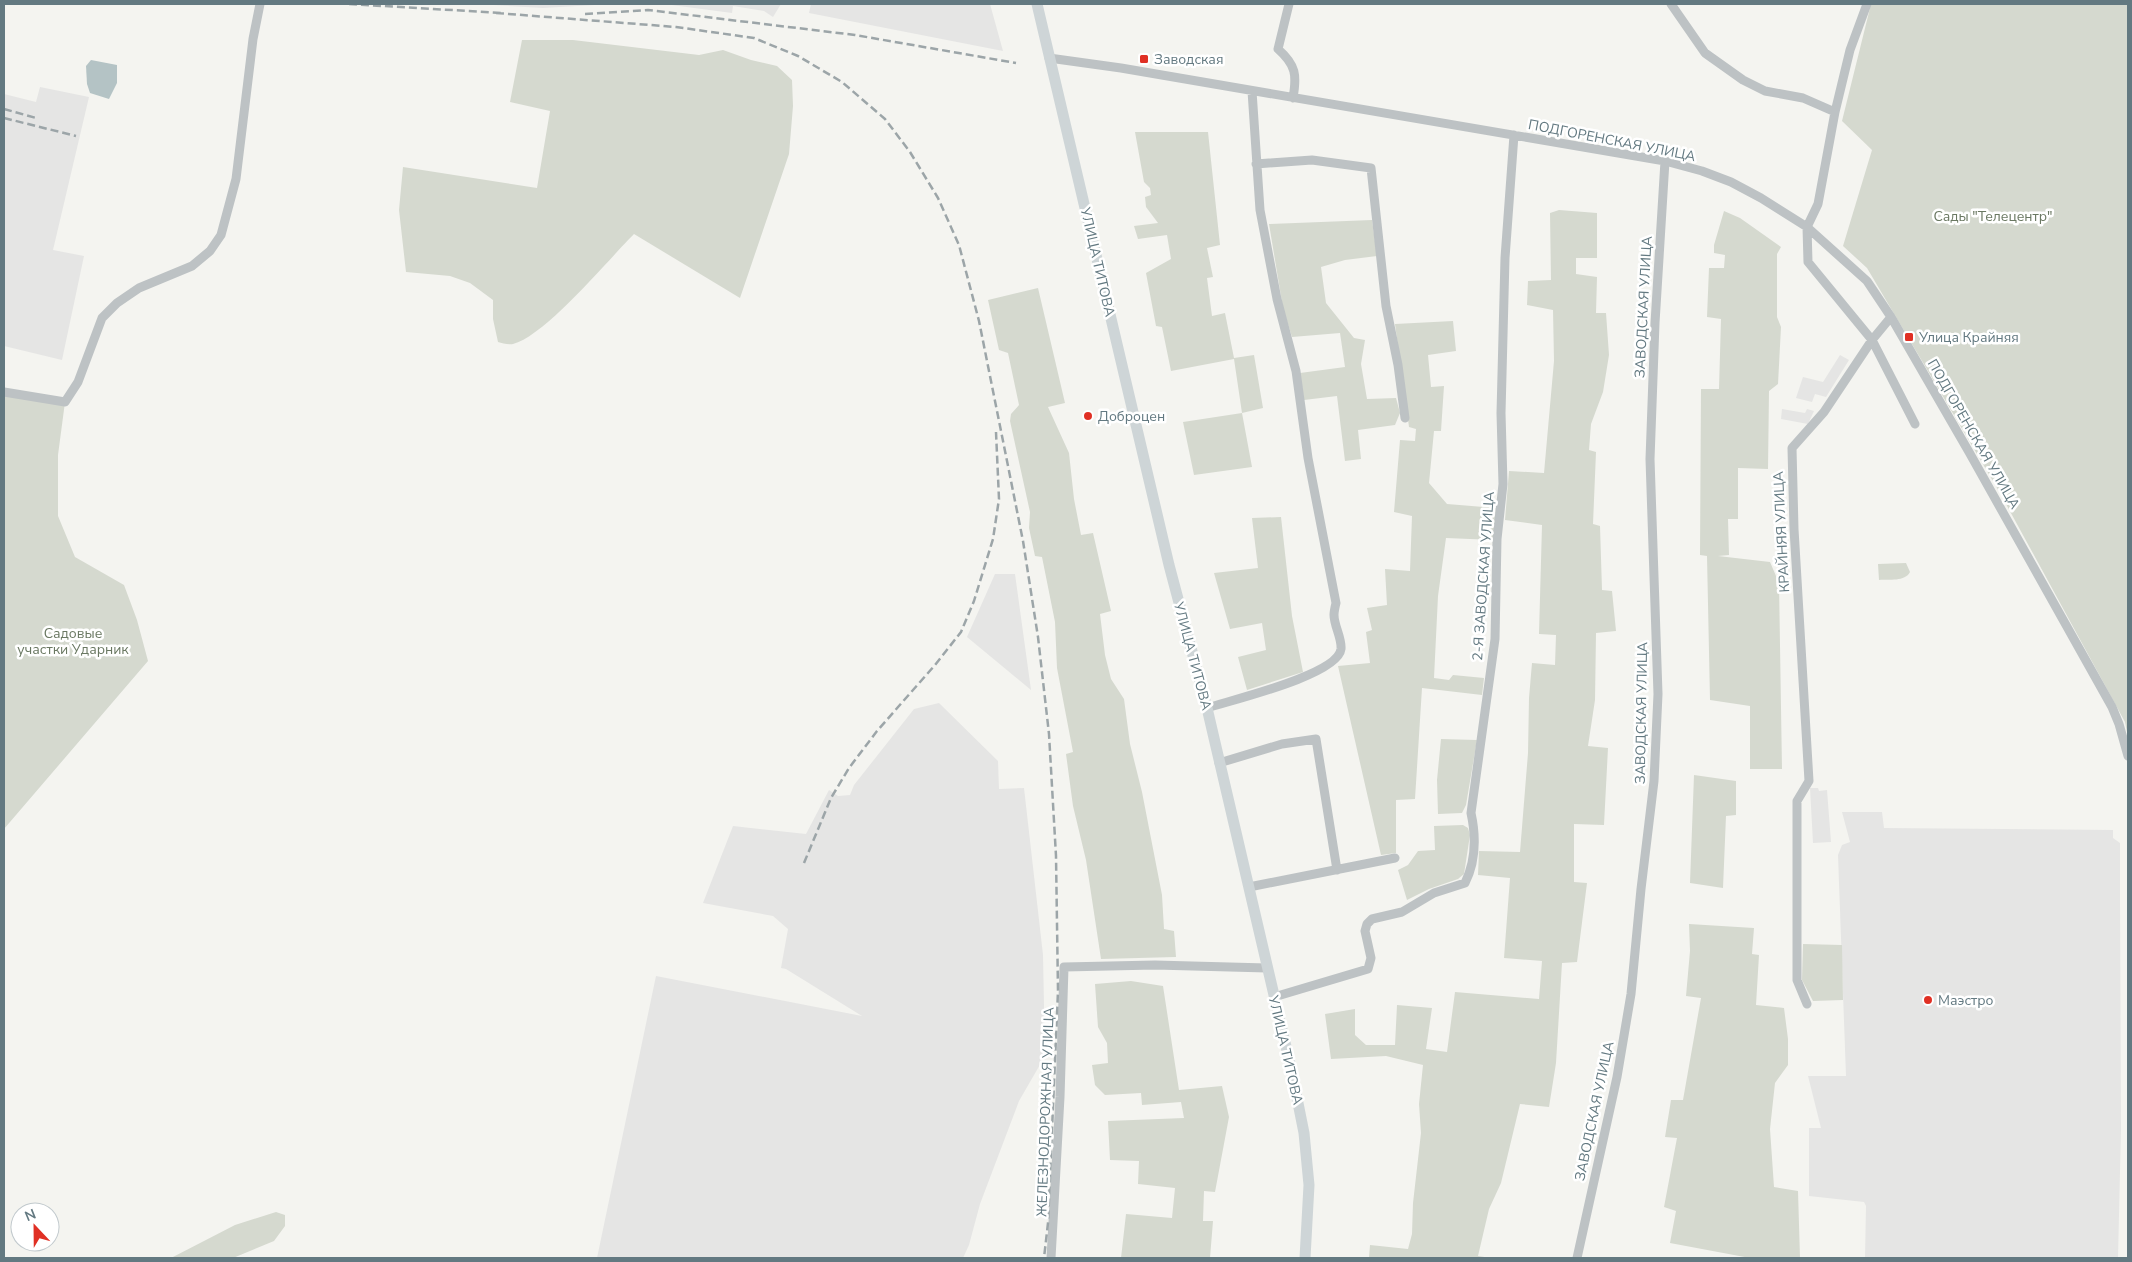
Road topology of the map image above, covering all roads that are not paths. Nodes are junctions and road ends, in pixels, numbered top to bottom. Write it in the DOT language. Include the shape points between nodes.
graph roads {
  1 [pos="260,4"];
  2 [pos="1037,4"];
  3 [pos="1288,4"];
  4 [pos="1671,4"];
  5 [pos="1867,4"];
  6 [pos="1049,58"];
  7 [pos="1252,91"];
  8 [pos="1293,98"];
  9 [pos="1834,112"];
  10 [pos="1514,135"];
  11 [pos="1665,161"];
  12 [pos="1256,164"];
  13 [pos="1807,227"];
  14 [pos="1891,317"];
  15 [pos="1872,340"];
  16 [pos="4,392"];
  17 [pos="1405,418"];
  18 [pos="1915,424"];
  19 [pos="1207,708"];
  20 [pos="2128,756"];
  21 [pos="1219,763"];
  22 [pos="1395,858"];
  23 [pos="1337,870"];
  24 [pos="1249,887"];
  25 [pos="1267,968"];
  26 [pos="1274,997"];
  27 [pos="1807,1004"];
  28 [pos="1051,1258"];
  29 [pos="1305,1258"];
  30 [pos="1576,1258"];
  1 -- 16 [label="street" via="236,179 221,235 192,266 140,288 102,318 78,382 65,402"];
  2 -- 6 [label="main road, УЛИЦА ТИТОВА"];
  3 -- 8 [label="street" via="1278,49 1287,58 1297,78"];
  4 -- 9 [label="street" via="1705,53 1743,80 1766,91 1803,98"];
  5 -- 9 [label="street" via="1850,50"];
  6 -- 7 [label="street, ПОДГОРЕНСКАЯ УЛИЦА"];
  6 -- 19 [label="main road, УЛИЦА ТИТОВА" via="1169,565"];
  7 -- 8 [label="street, ПОДГОРЕНСКАЯ УЛИЦА"];
  7 -- 12 [label="street"];
  8 -- 10 [label="street, ПОДГОРЕНСКАЯ УЛИЦА"];
  9 -- 13 [label="street" via="1818,204"];
  10 -- 11 [label="street, ПОДГОРЕНСКАЯ УЛИЦА"];
  10 -- 26 [label="street, 2-Я ЗАВОДСКАЯ УЛИЦА" via="1505,258 1501,413 1503,484 1497,539 1496,639 1471,813 1475,830 1472,870 1465,882 1434,893 1402,912 1372,919 1365,931 1371,958 1368,969"];
  11 -- 13 [label="street, ПОДГОРЕНСКАЯ УЛИЦА" via="1702,170 1731,182"];
  11 -- 30 [label="street, ЗАВОДСКАЯ УЛИЦА" via="1654,323 1650,459 1658,694 1654,781 1632,994"];
  12 -- 17 [label="street" via="1312,160 1371,168 1386,306"];
  12 -- 19 [label="street" via="1260,210 1277,299 1296,371 1341,648 1337,659 1326,668"];
  13 -- 14 [label="street, ПОДГОРЕНСКАЯ УЛИЦА" via="1867,281"];
  13 -- 15 [label="street" via="1808,262"];
  14 -- 15 [label="street, КРАЙНЯЯ УЛИЦА"];
  14 -- 20 [label="street, ПОДГОРЕНСКАЯ УЛИЦА" via="2107,699 2119,724"];
  15 -- 18 [label="street"];
  15 -- 27 [label="street, КРАЙНЯЯ УЛИЦА" via="1824,412 1792,448 1809,779 1797,801 1797,980"];
  19 -- 21 [label="main road, УЛИЦА ТИТОВА"];
  21 -- 23 [label="street" via="1282,744 1316,739"];
  21 -- 24 [label="main road, УЛИЦА ТИТОВА"];
  22 -- 23 [label="street"];
  23 -- 24 [label="street"];
  24 -- 25 [label="main road, УЛИЦА ТИТОВА"];
  25 -- 26 [label="main road, УЛИЦА ТИТОВА"];
  25 -- 28 [label="street, ЖЕЛЕЗНОДОРОЖНАЯ УЛИЦА" via="1064,967"];
  26 -- 29 [label="main road, УЛИЦА ТИТОВА" via="1304,1133 1309,1185"];
}
